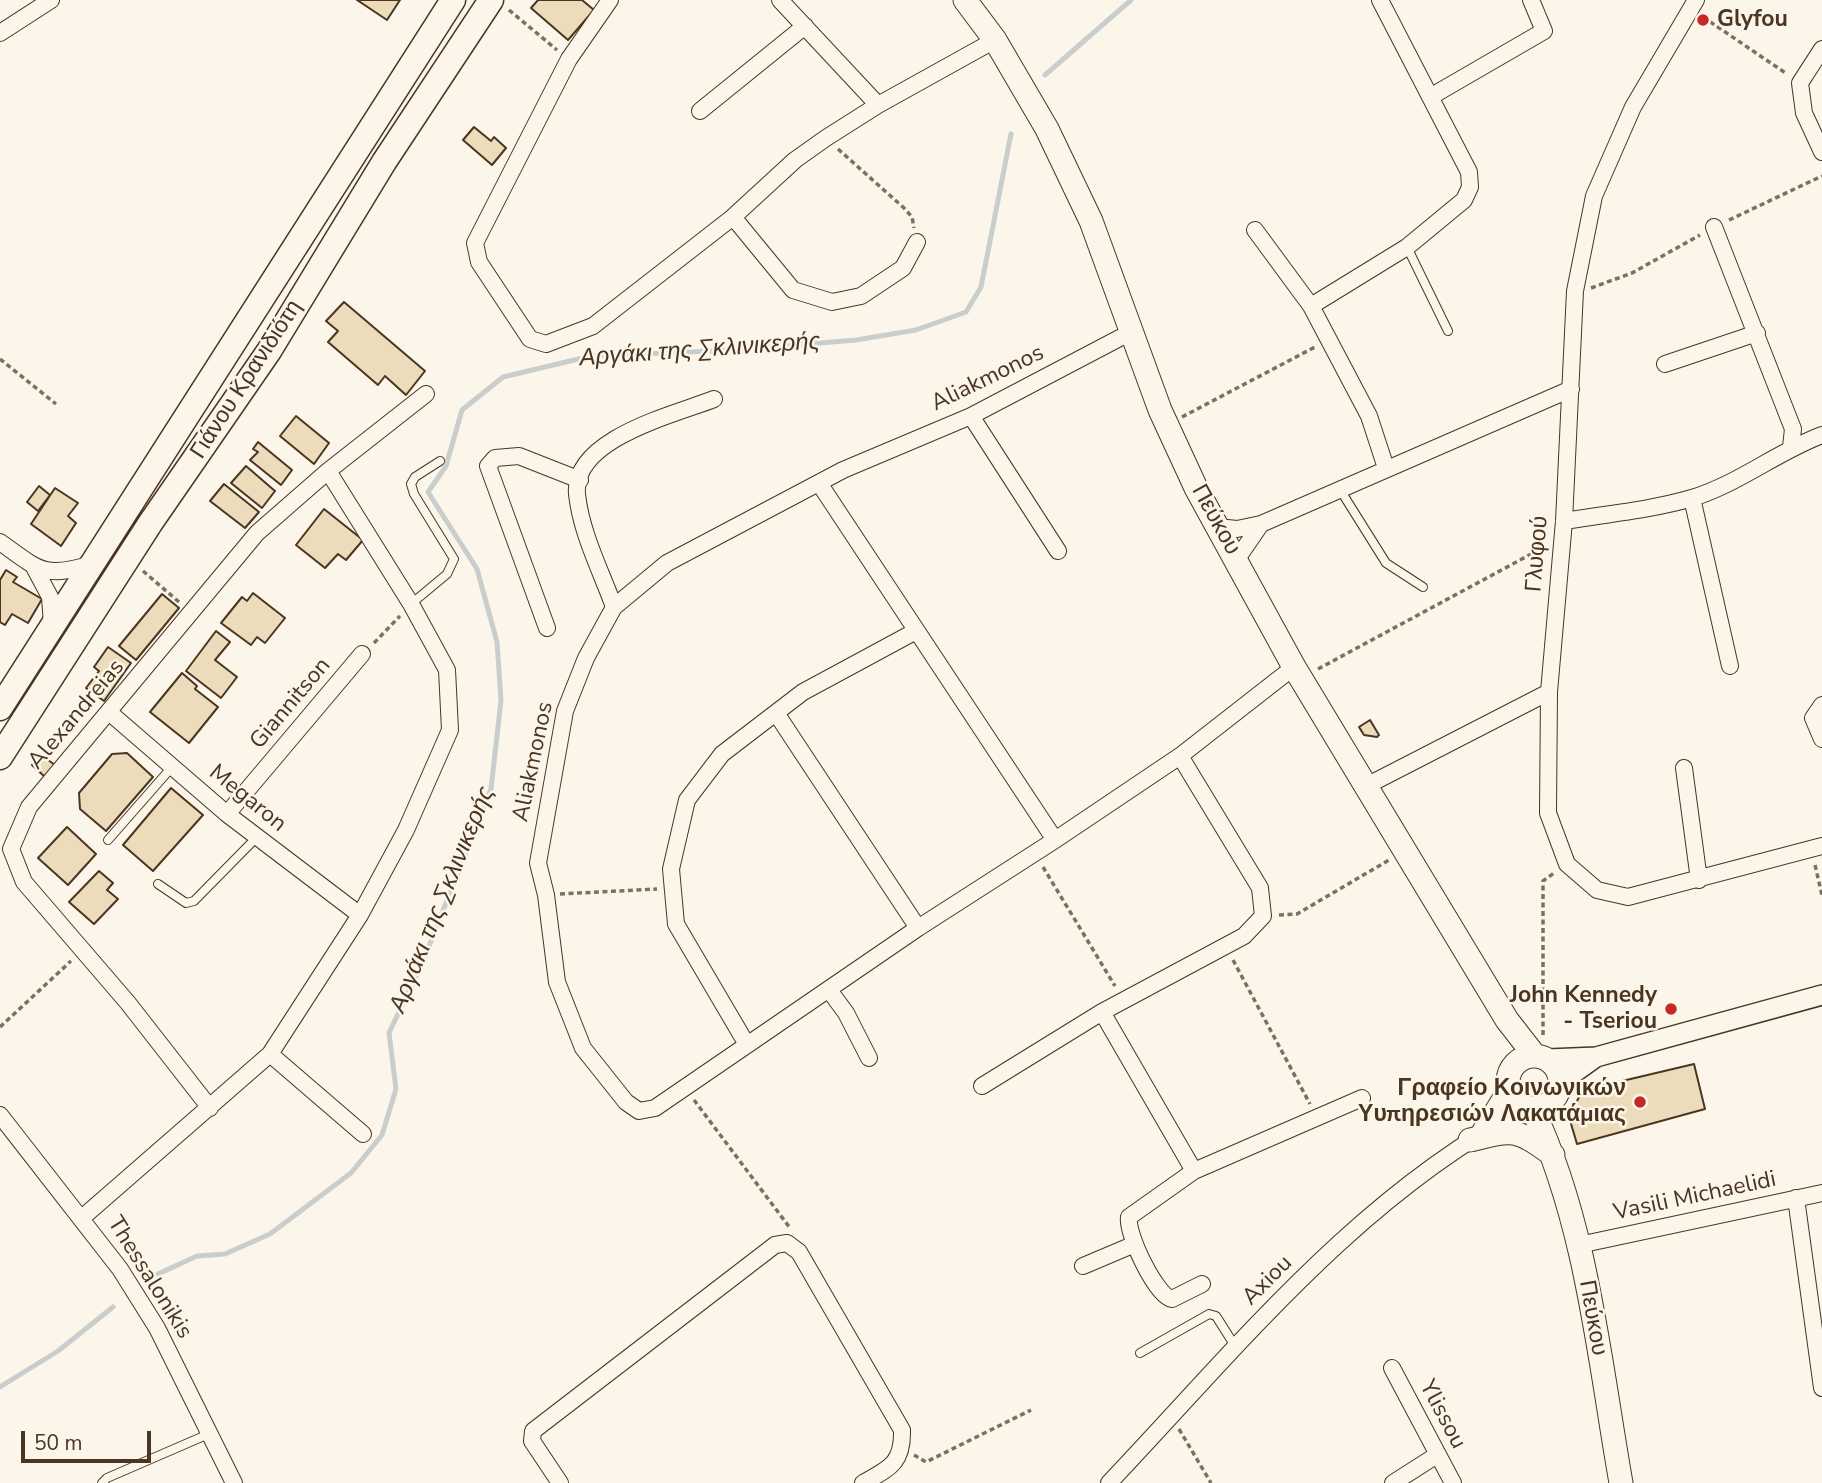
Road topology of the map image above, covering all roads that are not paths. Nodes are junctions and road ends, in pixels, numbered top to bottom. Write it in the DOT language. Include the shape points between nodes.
graph roads {
  1 [pos="51,0"];
  2 [pos="453,0"];
  3 [pos="610,0"];
  4 [pos="780,0"];
  5 [pos="965,0"];
  6 [pos="1380,0"];
  7 [pos="1531,0"];
  8 [pos="499,4"];
  9 [pos="1693,4"];
  10 [pos="805,26"];
  11 [pos="0,33"];
  12 [pos="995,40"];
  13 [pos="1822,49"];
  14 [pos="1430,97"];
  15 [pos="878,105"];
  16 [pos="700,111"];
  17 [pos="1822,152"];
  18 [pos="733,217"];
  19 [pos="1714,227"];
  20 [pos="1255,230"];
  21 [pos="917,242"];
  22 [pos="1407,247"];
  23 [pos="1311,306"];
  24 [pos="1133,331"];
  25 [pos="1448,331"];
  26 [pos="1757,333"];
  27 [pos="1665,364"];
  28 [pos="1572,389"];
  29 [pos="426,394"];
  30 [pos="714,399"];
  31 [pos="971,416"];
  32 [pos="1822,435"];
  33 [pos="1791,447"];
  34 [pos="440,461"];
  35 [pos="1386,468"];
  36 [pos="328,471"];
  37 [pos="580,480"];
  38 [pos="819,483"];
  39 [pos="1339,488"];
  40 [pos="1692,498"];
  41 [pos="1261,524"];
  42 [pos="1217,527"];
  43 [pos="1564,529"];
  44 [pos="0,542"];
  45 [pos="1058,551"];
  46 [pos="1237,559"];
  47 [pos="92,564"];
  48 [pos="34,567"];
  49 [pos="1423,587"];
  50 [pos="411,604"];
  51 [pos="614,607"];
  52 [pos="52,625"];
  53 [pos="547,628"];
  54 [pos="916,631"];
  55 [pos="362,654"];
  56 [pos="1730,666"];
  57 [pos="1297,672"];
  58 [pos="1549,692"];
  59 [pos="1822,705"];
  60 [pos="0,708"];
  61 [pos="776,712"];
  62 [pos="110,713"];
  63 [pos="1822,739"];
  64 [pos="1180,756"];
  65 [pos="0,757"];
  66 [pos="172,767"];
  67 [pos="1685,768"];
  68 [pos="1368,785"];
  69 [pos="227,814"];
  70 [pos="257,837"];
  71 [pos="108,840"];
  72 [pos="1055,841"];
  73 [pos="1816,848"];
  74 [pos="1699,880"];
  75 [pos="158,884"];
  76 [pos="360,915"];
  77 [pos="918,928"];
  78 [pos="828,990"];
  79 [pos="1822,995"];
  80 [pos="1102,1012"];
  81 [pos="1507,1020"];
  82 [pos="747,1043"];
  83 [pos="270,1054"];
  84 [pos="1542,1057"];
  85 [pos="1597,1057"];
  86 [pos="869,1058"];
  87 [pos="1510,1077"];
  88 [pos="982,1086"];
  89 [pos="1362,1097"];
  90 [pos="1543,1100"];
  91 [pos="210,1108"];
  92 [pos="0,1115"];
  93 [pos="363,1134"];
  94 [pos="1475,1136"];
  95 [pos="1555,1156"];
  96 [pos="1194,1171"];
  97 [pos="1822,1193"];
  98 [pos="1796,1198"];
  99 [pos="83,1217"];
  100 [pos="1135,1244"];
  101 [pos="1579,1245"];
  102 [pos="1083,1266"];
  103 [pos="1202,1284"];
  104 [pos="1234,1346"];
  105 [pos="1140,1353"];
  106 [pos="1392,1368"];
  107 [pos="1822,1388"];
  108 [pos="211,1433"];
  109 [pos="1437,1455"];
  110 [pos="102,1483"];
  111 [pos="234,1483"];
  112 [pos="560,1483"];
  113 [pos="863,1483"];
  114 [pos="1109,1483"];
  115 [pos="1392,1483"];
  116 [pos="1453,1483"];
  117 [pos="1621,1483"];
  1 -- 11 [label="street"];
  2 -- 47 [label="main road, Γιάνου Κρανιδιότη"];
  3 -- 18 [label="street" via="569,59 475,243 479,262 530,339 546,344 593,326"];
  4 -- 10 [label="street"];
  5 -- 12 [label="main road, Πεύκου"];
  6 -- 14 [label="street"];
  7 -- 14 [label="street" via="1545,31"];
  8 -- 65 [label="main road, Γιάνου Κρανιδιότη" via="384,162 269,351"];
  9 -- 28 [label="street, Γλυφού" via="1633,107 1594,196 1575,291"];
  10 -- 15 [label="street"];
  10 -- 16 [label="street"];
  12 -- 15 [label="street"];
  12 -- 24 [label="main road, Πεύκου" via="1047,129"];
  13 -- 17 [label="street" via="1800,83 1804,113"];
  14 -- 22 [label="street" via="1469,172 1470,187 1464,200"];
  15 -- 18 [label="street" via="795,160"];
  18 -- 21 [label="street" via="793,289 832,302 861,296 903,268"];
  19 -- 26 [label="street"];
  20 -- 23 [label="street"];
  22 -- 23 [label="street"];
  22 -- 25 [label="lane"];
  23 -- 35 [label="street" via="1369,416"];
  24 -- 31 [label="street, Aliakmonos"];
  24 -- 42 [label="main road, Πεύκου" via="1167,425"];
  26 -- 27 [label="street"];
  26 -- 33 [label="street" via="1793,429"];
  28 -- 35 [label="street"];
  28 -- 43 [label="street, Γλυφού"];
  29 -- 36 [label="street, Alexandreias"];
  30 -- 37 [label="street" via="614,438 586,461"];
  31 -- 38 [label="street, Aliakmonos"];
  31 -- 45 [label="street"];
  32 -- 33 [label="street"];
  33 -- 40 [label="street" via="1778,458"];
  34 -- 50 [label="lane" via="411,484 454,559 447,574"];
  35 -- 39 [label="street"];
  36 -- 50 [label="street"];
  36 -- 62 [label="street, Alexandreias" via="257,533"];
  37 -- 51 [label="street" via="577,492 585,530"];
  37 -- 53 [label="street" via="519,456 495,458 488,466"];
  38 -- 51 [label="street, Aliakmonos" via="667,563"];
  38 -- 54 [label="street"];
  39 -- 41 [label="street"];
  39 -- 49 [label="lane" via="1387,563"];
  40 -- 43 [label="street"];
  40 -- 56 [label="street"];
  41 -- 42 [label="street"];
  41 -- 46 [label="street"];
  42 -- 46 [label="main road, Πεύκου"];
  43 -- 58 [label="street, Γλυφού"];
  44 -- 48 [label="street"];
  46 -- 57 [label="main road, Πεύκου"];
  47 -- 48 [label="street" via="51,573"];
  47 -- 52 [label="main road, Γιάνου Κρανιδιότη"];
  48 -- 52 [label="street" via="50,597"];
  50 -- 76 [label="street" via="447,670 450,730 406,830"];
  51 -- 82 [label="street, Aliakmonos" via="586,658 565,711 538,863 556,982 583,1048 626,1102 639,1111 655,1108"];
  52 -- 60 [label="main road, Γιάνου Κρανιδιότη"];
  54 -- 61 [label="street" via="803,692"];
  54 -- 72 [label="street"];
  55 -- 69 [label="street, Giannitson"];
  57 -- 64 [label="street, Aliakmonos"];
  57 -- 68 [label="main road, Πεύκου"];
  58 -- 68 [label="street"];
  58 -- 74 [label="street, Γλυφού" via="1548,813 1567,863 1597,890 1628,897"];
  59 -- 63 [label="street" via="1813,718"];
  61 -- 77 [label="street"];
  61 -- 82 [label="street" via="722,754 687,800 671,869 677,924"];
  62 -- 66 [label="street, Megaron"];
  62 -- 91 [label="street, Alexandreias" via="29,807 11,849 24,882"];
  64 -- 72 [label="street, Aliakmonos"];
  64 -- 80 [label="street" via="1260,888 1263,916 1244,936"];
  66 -- 69 [label="street, Megaron"];
  66 -- 71 [label="lane"];
  67 -- 74 [label="street"];
  68 -- 81 [label="main road, Πεύκου"];
  69 -- 70 [label="street, Megaron"];
  70 -- 75 [label="lane" via="194,901 186,903"];
  70 -- 76 [label="street, Megaron"];
  72 -- 77 [label="street, Aliakmonos"];
  73 -- 74 [label="street, Γλυφού"];
  76 -- 83 [label="street"];
  77 -- 78 [label="street, Aliakmonos"];
  78 -- 82 [label="street, Aliakmonos"];
  78 -- 86 [label="street" via="846,1013"];
  79 -- 85 [label="street"];
  80 -- 88 [label="street"];
  80 -- 96 [label="street"];
  81 -- 84 [label="main road, Πεύκου"];
  81 -- 87 [label="main road, Πεύκου"];
  83 -- 91 [label="street"];
  83 -- 93 [label="street"];
  84 -- 85 [label="street"];
  84 -- 87 [label="main road" via="1521,1059"];
  84 -- 90 [label="main road" via="1557,1069"];
  85 -- 90 [label="street"];
  87 -- 90 [label="main road" via="1514,1098"];
  87 -- 94 [label="street, Axiou"];
  89 -- 96 [label="street"];
  90 -- 94 [label="street, Axiou"];
  90 -- 95 [label="main road, Πεύκου"];
  91 -- 99 [label="street"];
  92 -- 99 [label="street, Thessalonikis"];
  94 -- 95 [label="main road" via="1507,1130"];
  94 -- 104 [label="street, Axiou" via="1342,1238"];
  95 -- 101 [label="main road, Πεύκου"];
  96 -- 100 [label="street" via="1129,1217"];
  97 -- 98 [label="street, Vasili Michaelidi"];
  98 -- 101 [label="street, Vasili Michaelidi"];
  98 -- 107 [label="street"];
  99 -- 108 [label="street, Thessalonikis" via="157,1328"];
  100 -- 102 [label="street"];
  100 -- 103 [label="street" via="1165,1297 1172,1299"];
  101 -- 117 [label="main road, Πεύκου"];
  104 -- 105 [label="lane" via="1216,1317 1209,1314"];
  104 -- 114 [label="street, Axiou"];
  106 -- 109 [label="street, Ylissou"];
  108 -- 110 [label="lane"];
  108 -- 111 [label="street, Thessalonikis"];
  109 -- 115 [label="street"];
  109 -- 116 [label="street, Ylissou"];
  112 -- 113 [label="street" via="532,1441 534,1431 775,1245 787,1243 799,1252 902,1430 902,1448 891,1468"];
}
